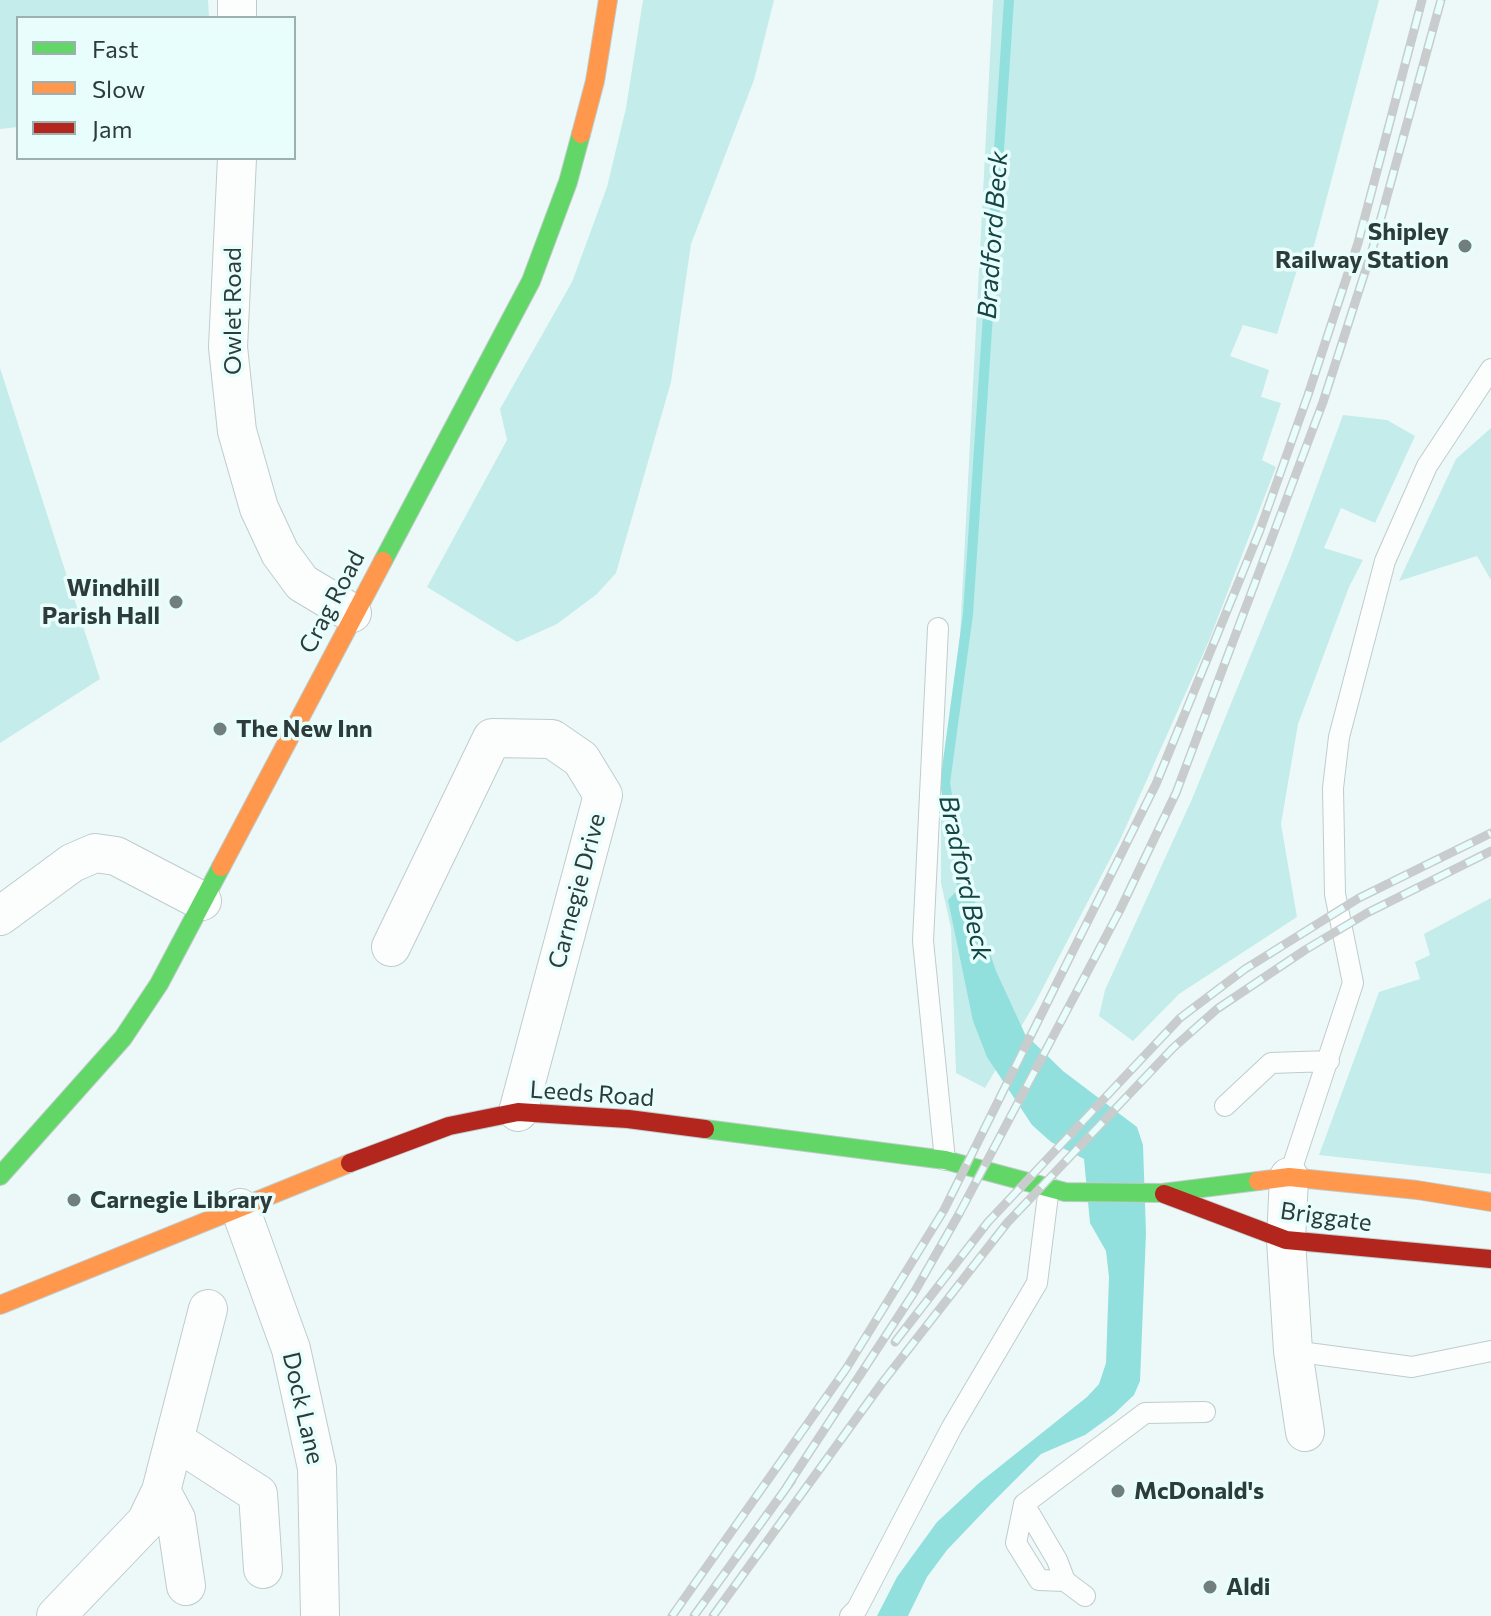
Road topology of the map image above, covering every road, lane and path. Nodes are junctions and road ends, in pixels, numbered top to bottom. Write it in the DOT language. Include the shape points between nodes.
graph roads {
  1 [pos="608,0"];
  2 [pos="237,160"];
  3 [pos="1491,369"];
  4 [pos="352,613"];
  5 [pos="938,628"];
  6 [pos="202,901"];
  7 [pos="0,916"];
  8 [pos="391,947"];
  9 [pos="1329,1061"];
  10 [pos="1225,1106"];
  11 [pos="518,1112"];
  12 [pos="945,1160"];
  13 [pos="0,1176"];
  14 [pos="1289,1177"];
  15 [pos="1057,1190"];
  16 [pos="1162,1193"];
  17 [pos="1491,1202"];
  18 [pos="240,1208"];
  19 [pos="1286,1240"];
  20 [pos="1491,1259"];
  21 [pos="0,1305"];
  22 [pos="208,1309"];
  23 [pos="1293,1351"];
  24 [pos="1491,1351"];
  25 [pos="1205,1412"];
  26 [pos="1305,1432"];
  27 [pos="174,1440"];
  28 [pos="161,1491"];
  29 [pos="263,1569"];
  30 [pos="186,1586"];
  31 [pos="1085,1596"];
  32 [pos="56,1616"];
  33 [pos="320,1616"];
  34 [pos="850,1616"];
  1 -- 4 [label="main road, Crag Road" via="595,81 568,182 531,281"];
  2 -- 4 [label="street, Owlet Road" via="228,347 237,431 259,508 280,553 302,583"];
  3 -- 9 [label="lane" via="1427,466 1385,561 1339,737 1333,788 1335,894 1353,983"];
  4 -- 6 [label="main road, Crag Road"];
  5 -- 12 [label="lane" via="923,941"];
  6 -- 7 [label="street" via="116,856 95,853 72,863"];
  6 -- 13 [label="main road, Crag Road" via="159,984 123,1038"];
  8 -- 11 [label="street, Carnegie Drive" via="492,738 552,739 581,759 603,795"];
  9 -- 10 [label="lane" via="1271,1063"];
  9 -- 14 [label="lane"];
  11 -- 12 [label="main road, Leeds Road" via="628,1119"];
  11 -- 18 [label="main road, Leeds Road" via="449,1126"];
  12 -- 15 [label="main road, Leeds Road"];
  14 -- 16 [label="main road, Briggate"];
  14 -- 17 [label="main road, Briggate"];
  14 -- 19 [label="street"];
  15 -- 16 [label="main road, Briggate"];
  15 -- 34 [label="lane" via="1037,1283"];
  16 -- 19 [label="main road, Briggate"];
  18 -- 21 [label="main road, Leeds Road"];
  18 -- 33 [label="street, Dock Lane" via="291,1349 317,1468"];
  19 -- 20 [label="main road, Briggate"];
  19 -- 23 [label="street"];
  22 -- 27 [label="street"];
  23 -- 24 [label="lane" via="1412,1367"];
  23 -- 26 [label="street"];
  25 -- 31 [label="lane" via="1145,1413 1024,1504 1065,1581"];
  27 -- 28 [label="street"];
  27 -- 29 [label="street" via="258,1494"];
  28 -- 30 [label="street" via="176,1519"];
  28 -- 32 [label="street" via="146,1522"];
}
